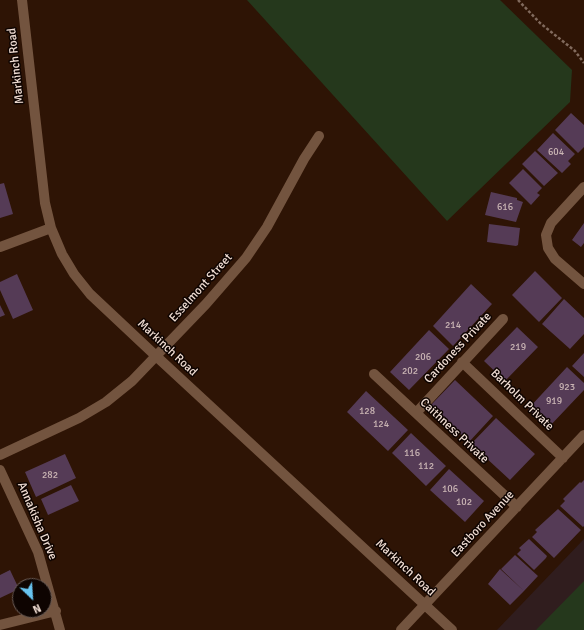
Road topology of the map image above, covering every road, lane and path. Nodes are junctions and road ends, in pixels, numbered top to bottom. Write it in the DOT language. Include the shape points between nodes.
graph roads {
  1 [pos="22,0"];
  2 [pos="518,0"];
  3 [pos="584,63"];
  4 [pos="319,136"];
  5 [pos="584,187"];
  6 [pos="51,228"];
  7 [pos="0,247"];
  8 [pos="584,284"];
  9 [pos="503,319"];
  10 [pos="156,356"];
  11 [pos="462,362"];
  12 [pos="374,374"];
  13 [pos="416,413"];
  14 [pos="584,435"];
  15 [pos="0,456"];
  16 [pos="563,458"];
  17 [pos="0,470"];
  18 [pos="517,508"];
  19 [pos="426,605"];
  20 [pos="56,611"];
  21 [pos="0,625"];
  22 [pos="60,630"];
  23 [pos="401,630"];
  24 [pos="452,630"];
  1 -- 6 [label="street, Markinch Road" via="45,203"];
  2 -- 3 [label="path" via="540,23 575,51"];
  4 -- 10 [label="street, Esselmont Street" via="267,227 246,258"];
  5 -- 8 [label="street" via="551,223 546,235 548,248 555,259"];
  6 -- 7 [label="street"];
  6 -- 10 [label="street, Markinch Road" via="62,254 90,294"];
  9 -- 11 [label="street, Cardoness Private"];
  10 -- 15 [label="street, Esselmont Street" via="132,381 106,402 79,418"];
  10 -- 19 [label="street, Markinch Road"];
  11 -- 13 [label="street, Cardoness Private"];
  11 -- 16 [label="street, Barholm Private"];
  12 -- 13 [label="street, Caithness Private"];
  13 -- 18 [label="street, Caithness Private"];
  14 -- 16 [label="street, Eastboro Avenue"];
  16 -- 18 [label="street, Eastboro Avenue"];
  17 -- 20 [label="street, Annakisha Drive" via="38,552"];
  18 -- 19 [label="street, Eastboro Avenue"];
  19 -- 23 [label="street, Eastboro Avenue"];
  19 -- 24 [label="street, Markinch Road"];
  20 -- 21 [label="street"];
  20 -- 22 [label="street, Annakisha Drive"];
}
